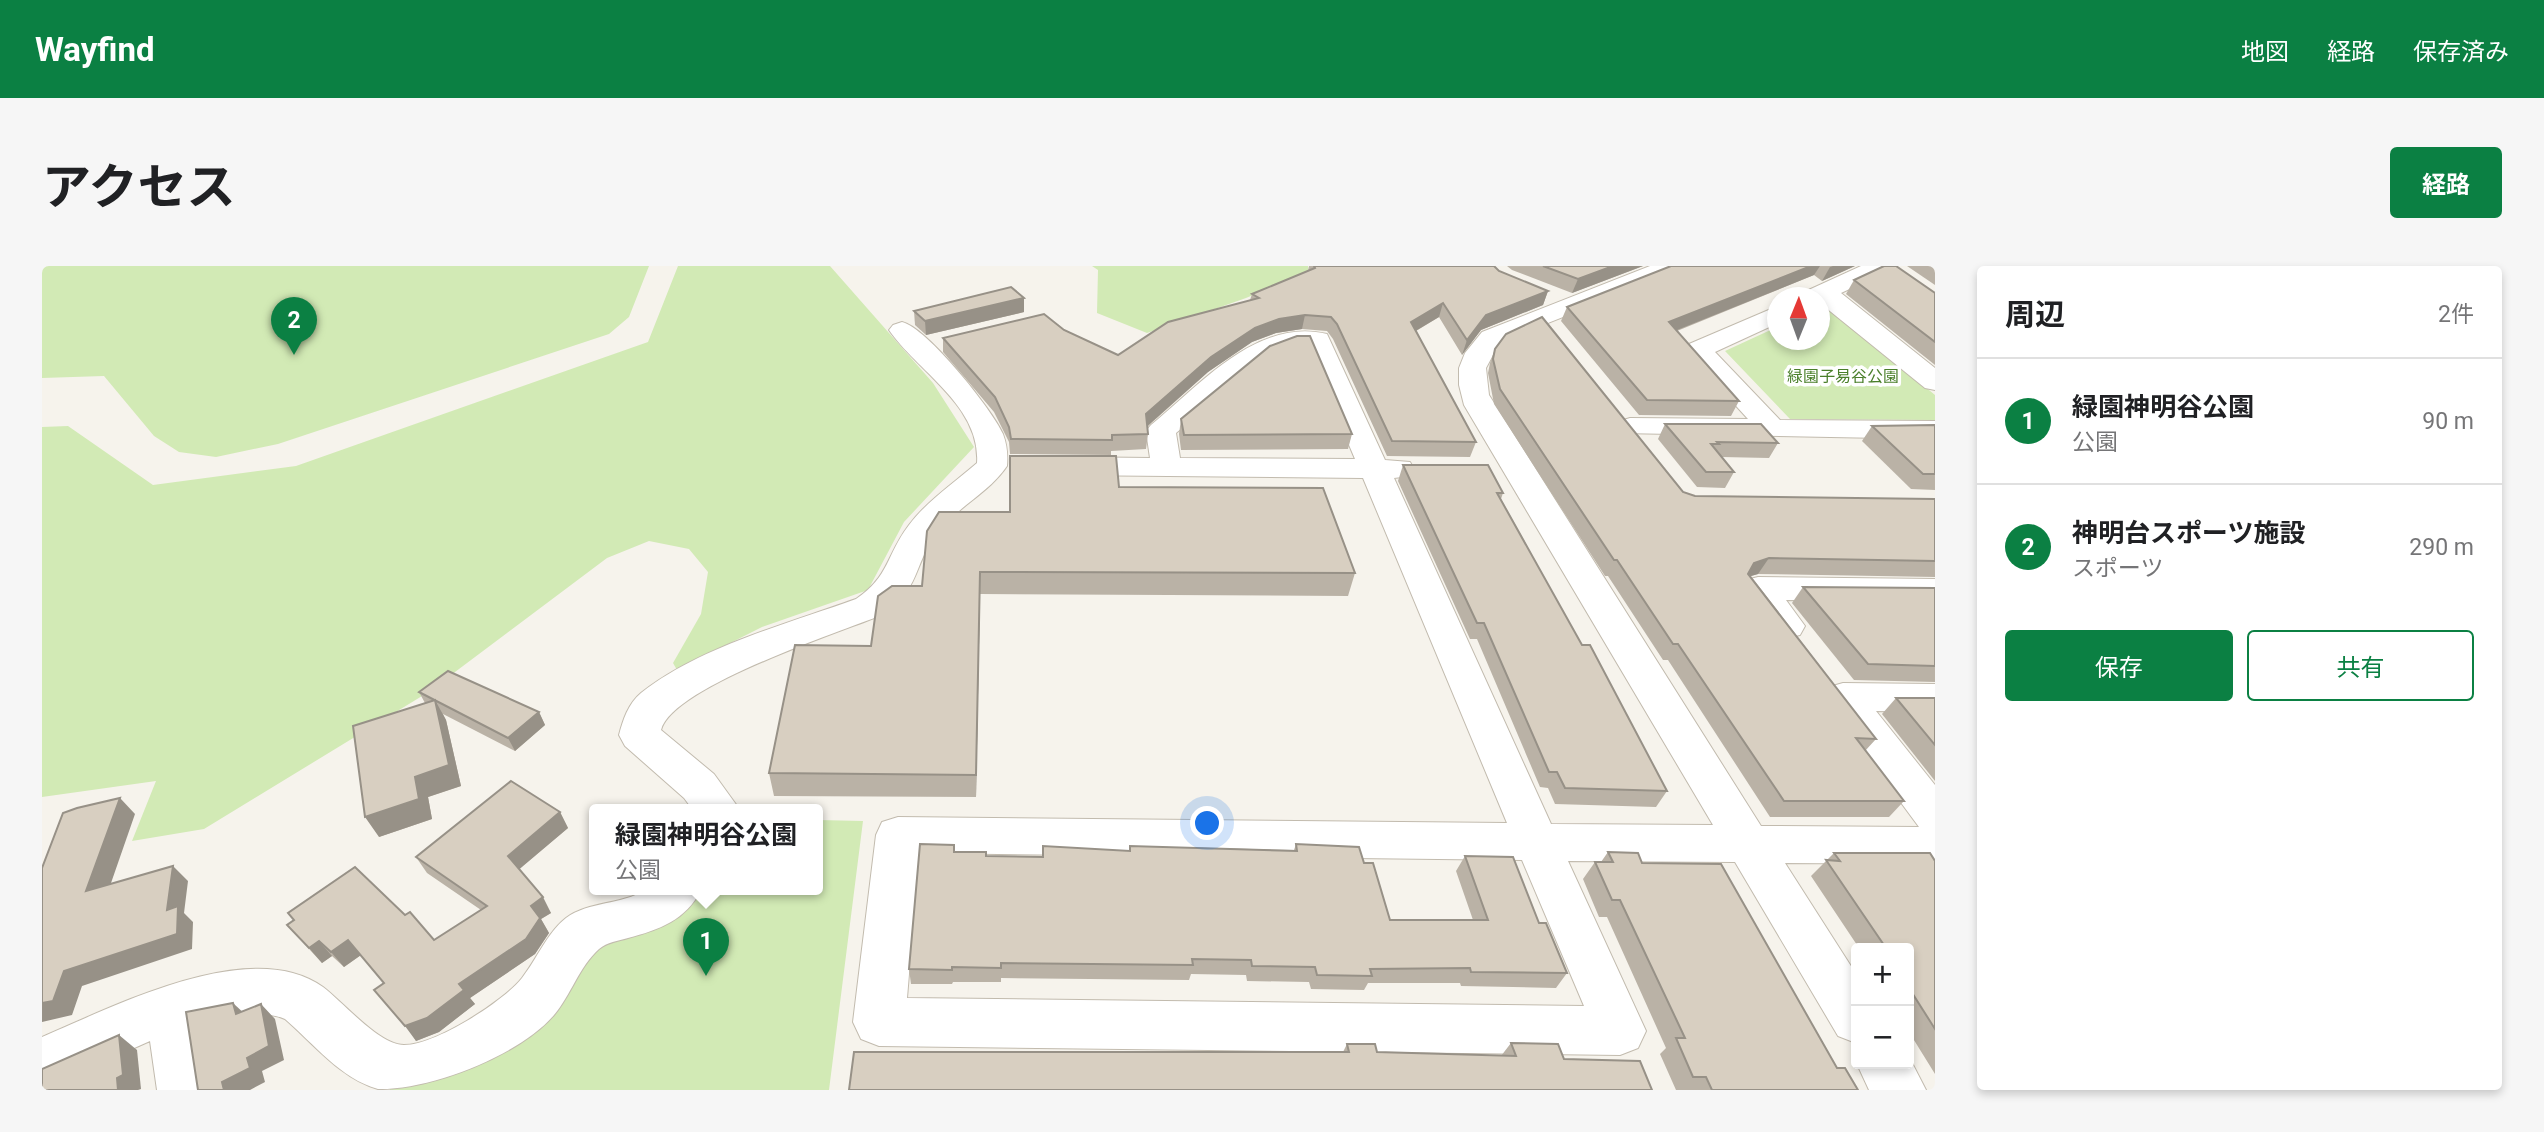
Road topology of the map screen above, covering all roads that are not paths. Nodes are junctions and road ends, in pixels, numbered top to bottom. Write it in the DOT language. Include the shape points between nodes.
graph roads {
  1 [pos="1671,266"];
  2 [pos="1888,268"];
  3 [pos="1830,290"];
  4 [pos="1830,305"];
  5 [pos="1767,318"];
  6 [pos="944,342"];
  7 [pos="1935,382"];
  8 [pos="1773,429"];
  9 [pos="1935,430"];
  10 [pos="1654,458"];
  11 [pos="1014,466"];
  12 [pos="1166,467"];
  13 [pos="1376,469"];
  14 [pos="1428,469"];
  15 [pos="1480,469"];
  16 [pos="1520,469"];
  17 [pos="1935,590"];
  18 [pos="1826,676"];
  19 [pos="1935,698"];
  20 [pos="713,804"];
  21 [pos="1935,816"];
  22 [pos="1537,842"];
  23 [pos="1749,844"];
  24 [pos="1935,846"];
  25 [pos="671,895"];
  26 [pos="171,1010"];
  27 [pos="1851,1011"];
  28 [pos="42,1063"];
  29 [pos="1886,1069"];
  30 [pos="184,1090"];
  31 [pos="1899,1090"];
  1 -- 16 [label="street" via="1491,337 1479,350 1471,365 1471,386 1478,405"];
  2 -- 3 [label="street"];
  4 -- 7 [label="street"];
  5 -- 8 [label="street" via="1698,350"];
  6 -- 11 [label="street" via="910,339 958,390 990,436 995,456"];
  8 -- 9 [label="street"];
  8 -- 10 [label="street" via="1622,417"];
  11 -- 12 [label="street"];
  11 -- 20 [label="street" via="920,532 899,583 886,597 715,666 654,704 639,735"];
  12 -- 13 [label="street"];
  12 -- 13 [label="street" via="1161,431 1257,352 1290,340 1318,340"];
  13 -- 14 [label="street"];
  13 -- 22 [label="street"];
  15 -- 16 [label="street"];
  16 -- 23 [label="street"];
  17 -- 18 [label="street" via="1758,589"];
  18 -- 19 [label="street"];
  18 -- 21 [label="street"];
  22 -- 22 [label="street" via="1620,1031 879,1022 898,835"];
  22 -- 23 [label="street"];
  23 -- 24 [label="street"];
  23 -- 27 [label="street"];
  25 -- 26 [label="street" via="645,914 583,933 535,1001 499,1028 443,1059 404,1071 376,1062 300,999 272,993 229,994"];
  26 -- 28 [label="street"];
  26 -- 30 [label="street"];
  29 -- 31 [label="street"];
}
